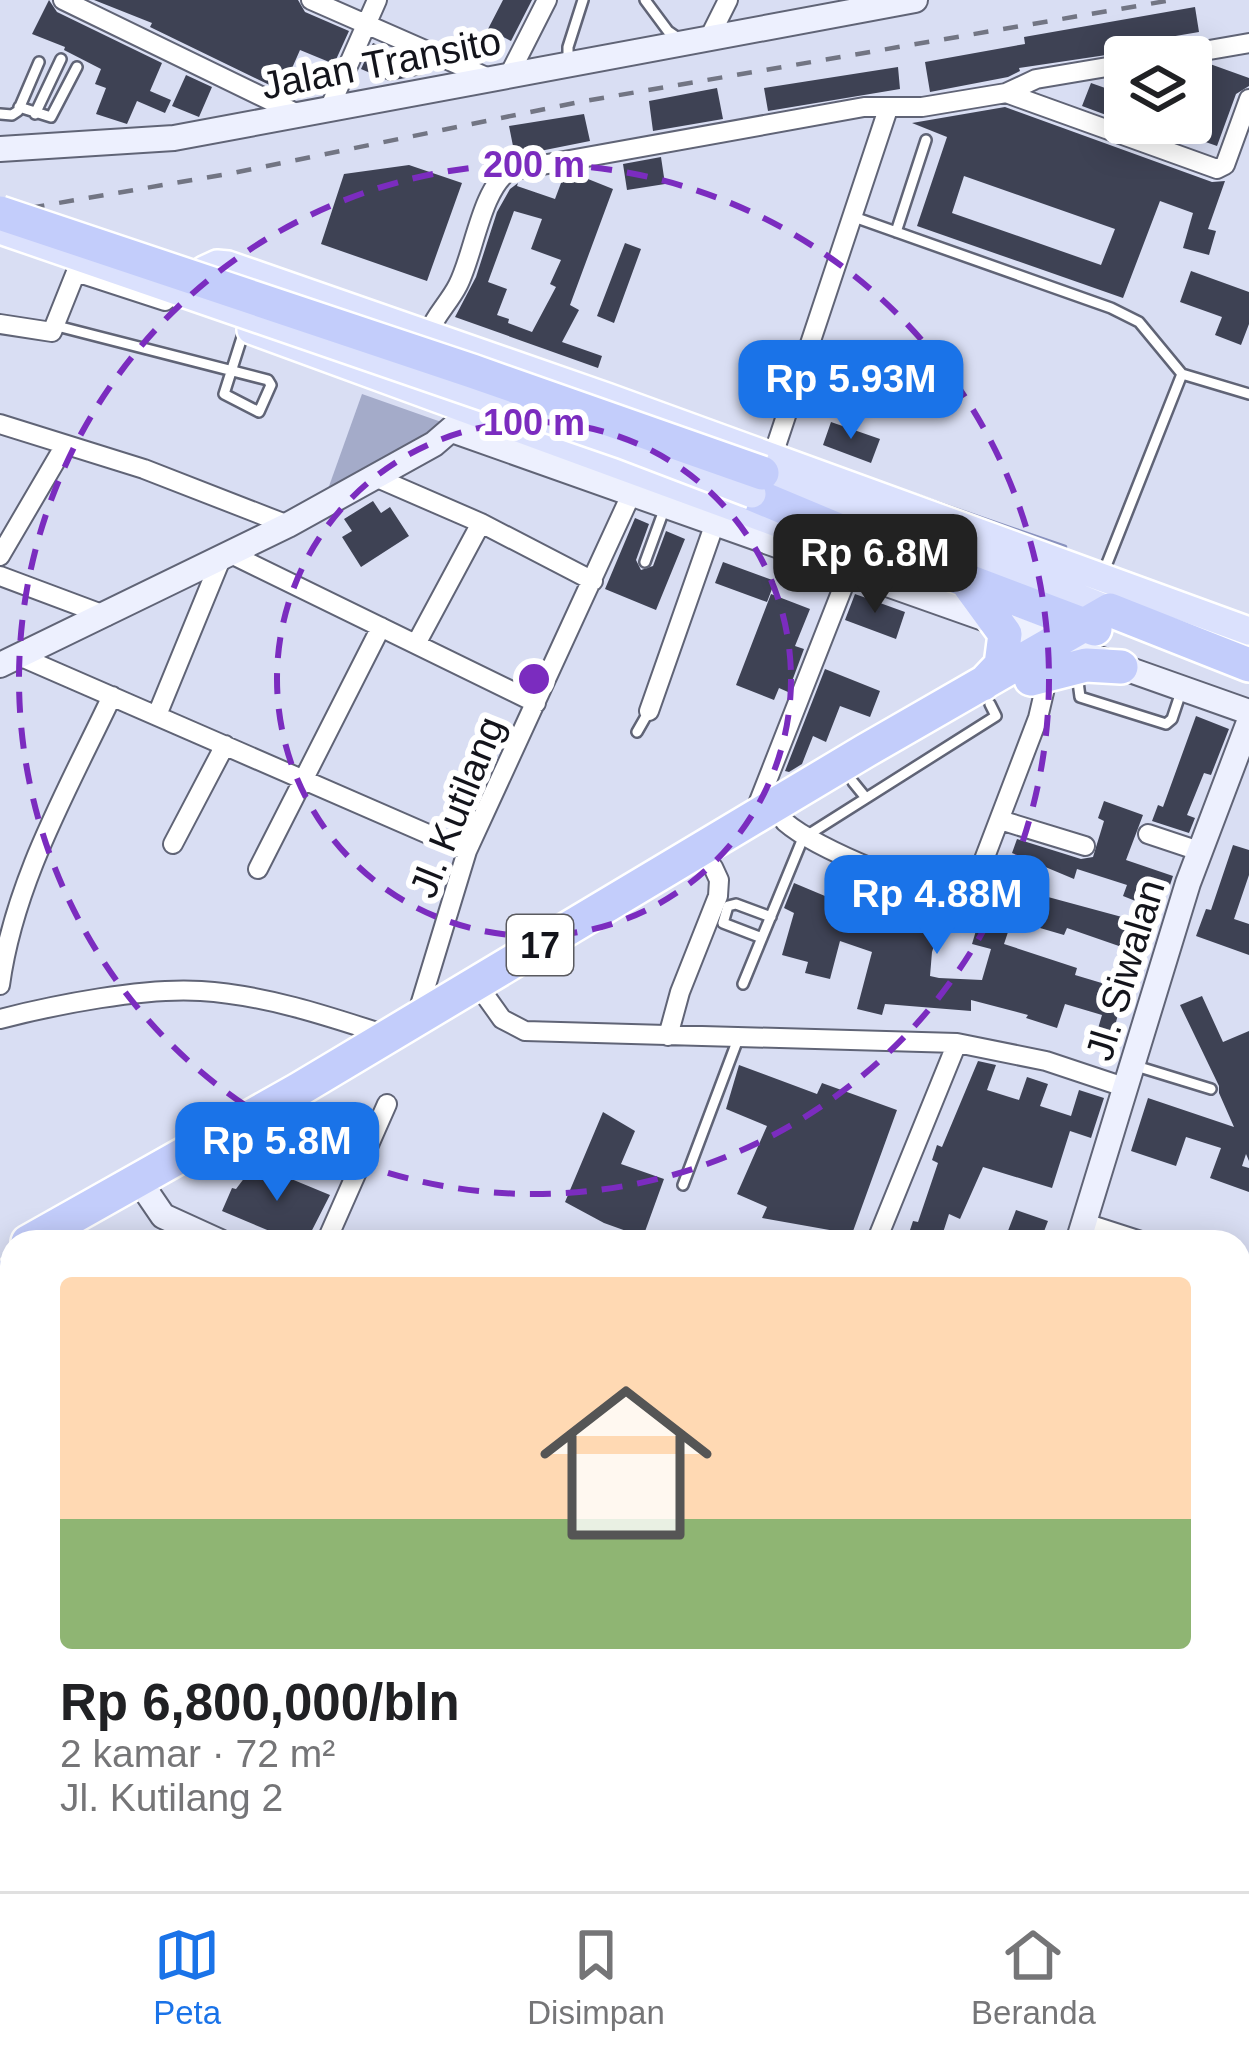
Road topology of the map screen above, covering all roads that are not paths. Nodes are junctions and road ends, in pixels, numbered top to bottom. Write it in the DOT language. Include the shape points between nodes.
graph roads {
  1 [pos="63,0"];
  2 [pos="311,0"];
  3 [pos="377,0"];
  4 [pos="547,0"];
  5 [pos="583,0"];
  6 [pos="645,0"];
  7 [pos="915,0"];
  8 [pos="722,3"];
  9 [pos="856,5"];
  10 [pos="366,23"];
  11 [pos="697,40"];
  12 [pos="1249,44"];
  13 [pos="1212,50"];
  14 [pos="61,59"];
  15 [pos="39,62"];
  16 [pos="568,64"];
  17 [pos="77,67"];
  18 [pos="1104,68"];
  19 [pos="500,77"];
  20 [pos="1006,93"];
  21 [pos="1249,99"];
  22 [pos="20,107"];
  23 [pos="328,109"];
  24 [pos="888,109"];
  25 [pos="0,114"];
  26 [pos="35,114"];
  27 [pos="300,115"];
  28 [pos="926,140"];
  29 [pos="0,149"];
  30 [pos="0,213"];
  31 [pos="854,217"];
  32 [pos="0,230"];
  33 [pos="896,232"];
  34 [pos="212,316"];
  35 [pos="0,324"];
  36 [pos="57,326"];
  37 [pos="431,326"];
  38 [pos="245,328"];
  39 [pos="229,373"];
  40 [pos="1182,374"];
  41 [pos="1249,394"];
  42 [pos="0,424"];
  43 [pos="456,425"];
  44 [pos="65,446"];
  45 [pos="762,475"];
  46 [pos="375,477"];
  47 [pos="636,483"];
  48 [pos="665,505"];
  49 [pos="715,523"];
  50 [pos="481,524"];
  51 [pos="288,525"];
  52 [pos="886,550"];
  53 [pos="0,556"];
  54 [pos="226,556"];
  55 [pos="645,562"];
  56 [pos="849,572"];
  57 [pos="0,576"];
  58 [pos="1101,577"];
  59 [pos="965,580"];
  60 [pos="593,581"];
  61 [pos="107,616"];
  62 [pos="1001,626"];
  63 [pos="381,627"];
  64 [pos="1249,634"];
  65 [pos="1087,640"];
  66 [pos="416,644"];
  67 [pos="6,661"];
  68 [pos="1249,665"];
  69 [pos="1120,667"];
  70 [pos="1249,686"];
  71 [pos="1182,689"];
  72 [pos="112,696"];
  73 [pos="981,698"];
  74 [pos="536,703"];
  75 [pos="649,711"];
  76 [pos="1249,712"];
  77 [pos="157,715"];
  78 [pos="1249,722"];
  79 [pos="637,732"];
  80 [pos="225,745"];
  81 [pos="877,772"];
  82 [pos="302,778"];
  83 [pos="1000,820"];
  84 [pos="780,826"];
  85 [pos="1148,834"];
  86 [pos="172,844"];
  87 [pos="1084,846"];
  88 [pos="467,851"];
  89 [pos="1199,851"];
  90 [pos="713,867"];
  91 [pos="258,869"];
  92 [pos="771,917"];
  93 [pos="5,932"];
  94 [pos="762,938"];
  95 [pos="743,983"];
  96 [pos="0,985"];
  97 [pos="0,1008"];
  98 [pos="494,1008"];
  99 [pos="1,1018"];
  100 [pos="402,1028"];
  101 [pos="668,1036"];
  102 [pos="738,1039"];
  103 [pos="957,1043"];
  104 [pos="1130,1076"];
  105 [pos="1211,1089"];
  106 [pos="386,1104"];
  107 [pos="683,1185"];
  108 [pos="163,1213"];
  109 [pos="89,1230"];
  110 [pos="196,1230"];
  111 [pos="331,1230"];
  112 [pos="882,1230"];
  113 [pos="1083,1230"];
  1 -- 27 [label="street"];
  2 -- 10 [label="street"];
  3 -- 10 [label="street"];
  4 -- 19 [label="street"];
  5 -- 16 [label="lane"];
  6 -- 11 [label="lane" via="668,31"];
  7 -- 9 [label="street, Jalan Transito"];
  8 -- 11 [label="street"];
  9 -- 11 [label="street, Jalan Transito"];
  10 -- 19 [label="street"];
  10 -- 23 [label="street"];
  11 -- 16 [label="street, Jalan Transito"];
  12 -- 13 [label="street"];
  14 -- 26 [label="lane"];
  15 -- 22 [label="lane"];
  16 -- 19 [label="street, Jalan Transito"];
  17 -- 26 [label="lane" via="53,115"];
  18 -- 20 [label="street"];
  19 -- 23 [label="street, Jalan Transito"];
  20 -- 21 [label="street" via="1217,169"];
  20 -- 24 [label="street"];
  22 -- 25 [label="lane"];
  22 -- 26 [label="lane"];
  23 -- 27 [label="street, Jalan Transito"];
  24 -- 31 [label="street"];
  24 -- 37 [label="street" via="509,171 493,188 458,284"];
  27 -- 29 [label="street, Jalan Transito" via="174,138"];
  28 -- 33 [label="lane"];
  30 -- 45 [label="highway, bridge"];
  31 -- 33 [label="lane"];
  31 -- 45 [label="street"];
  32 -- 45 [label="main road, bridge" via="621,444"];
  33 -- 40 [label="lane" via="1111,308 1139,322"];
  34 -- 36 [label="street" via="76,272"];
  34 -- 37 [label="main road" via="199,280 208,267 228,265"];
  34 -- 38 [label="main road"];
  35 -- 36 [label="street" via="41,332"];
  36 -- 39 [label="lane"];
  37 -- 45 [label="main road"];
  38 -- 39 [label="lane"];
  38 -- 43 [label="main road"];
  39 -- 39 [label="lane" via="268,380 260,412 228,400"];
  40 -- 41 [label="lane"];
  40 -- 58 [label="lane"];
  42 -- 44 [label="street"];
  43 -- 46 [label="street"];
  43 -- 47 [label="main road"];
  44 -- 51 [label="street"];
  44 -- 53 [label="street"];
  45 -- 52 [label="highway"];
  45 -- 58 [label="main road"];
  45 -- 65 [label="main road"];
  46 -- 50 [label="street"];
  46 -- 51 [label="street"];
  47 -- 48 [label="street"];
  47 -- 52 [label="main road"];
  47 -- 60 [label="street, Jl. Kutilang"];
  48 -- 49 [label="street"];
  48 -- 55 [label="lane"];
  49 -- 56 [label="street"];
  49 -- 75 [label="street"];
  50 -- 60 [label="street"];
  50 -- 66 [label="street"];
  51 -- 54 [label="street"];
  52 -- 59 [label="highway"];
  54 -- 61 [label="street"];
  54 -- 63 [label="street"];
  54 -- 77 [label="street"];
  56 -- 62 [label="street"];
  56 -- 84 [label="street"];
  57 -- 61 [label="street"];
  58 -- 64 [label="main road"];
  59 -- 62 [label="highway"];
  59 -- 65 [label="highway"];
  60 -- 74 [label="street, Jl. Kutilang"];
  61 -- 67 [label="street"];
  62 -- 65 [label="street"];
  62 -- 73 [label="highway" via="1001,665"];
  63 -- 66 [label="street"];
  63 -- 82 [label="street"];
  64 -- 65 [label="lane"];
  65 -- 68 [label="highway"];
  65 -- 69 [label="highway"];
  65 -- 70 [label="highway"];
  65 -- 71 [label="lane" via="1080,698 1166,724"];
  65 -- 73 [label="highway, 17"];
  65 -- 83 [label="street" via="1038,718"];
  66 -- 74 [label="street"];
  67 -- 72 [label="street"];
  69 -- 71 [label="street"];
  71 -- 76 [label="street"];
  72 -- 77 [label="street"];
  72 -- 93 [label="street"];
  73 -- 81 [label="highway, 17"];
  73 -- 81 [label="highway, 17" via="932,747"];
  74 -- 88 [label="street, Jl. Kutilang"];
  75 -- 79 [label="lane"];
  77 -- 80 [label="street"];
  78 -- 89 [label="street, Jl. Siwalan"];
  80 -- 82 [label="street"];
  80 -- 86 [label="street"];
  81 -- 84 [label="highway, 17"];
  81 -- 84 [label="lane"];
  82 -- 88 [label="street"];
  82 -- 91 [label="street"];
  83 -- 84 [label="street" via="967,896 875,868"];
  83 -- 87 [label="street"];
  84 -- 90 [label="highway, 17"];
  84 -- 92 [label="lane"];
  84 -- 100 [label="highway, 17"];
  85 -- 89 [label="street"];
  88 -- 100 [label="street, Jl. Kutilang"];
  89 -- 104 [label="street, Jl. Siwalan"];
  90 -- 98 [label="highway, 17"];
  90 -- 101 [label="street" via="718,896"];
  92 -- 94 [label="lane"];
  92 -- 94 [label="lane" via="732,904 722,920"];
  93 -- 96 [label="street"];
  94 -- 95 [label="lane"];
  97 -- 99 [label="street"];
  98 -- 101 [label="street" via="525,1030"];
  98 -- 108 [label="highway, 17"];
  99 -- 100 [label="street" via="197,990"];
  100 -- 108 [label="highway, 17"];
  101 -- 102 [label="street"];
  102 -- 103 [label="street"];
  102 -- 107 [label="lane"];
  103 -- 104 [label="street"];
  103 -- 112 [label="street"];
  104 -- 105 [label="lane"];
  104 -- 113 [label="street, Jl. Siwalan"];
  106 -- 111 [label="street"];
  108 -- 109 [label="highway, 17"];
  108 -- 110 [label="street"];
}
